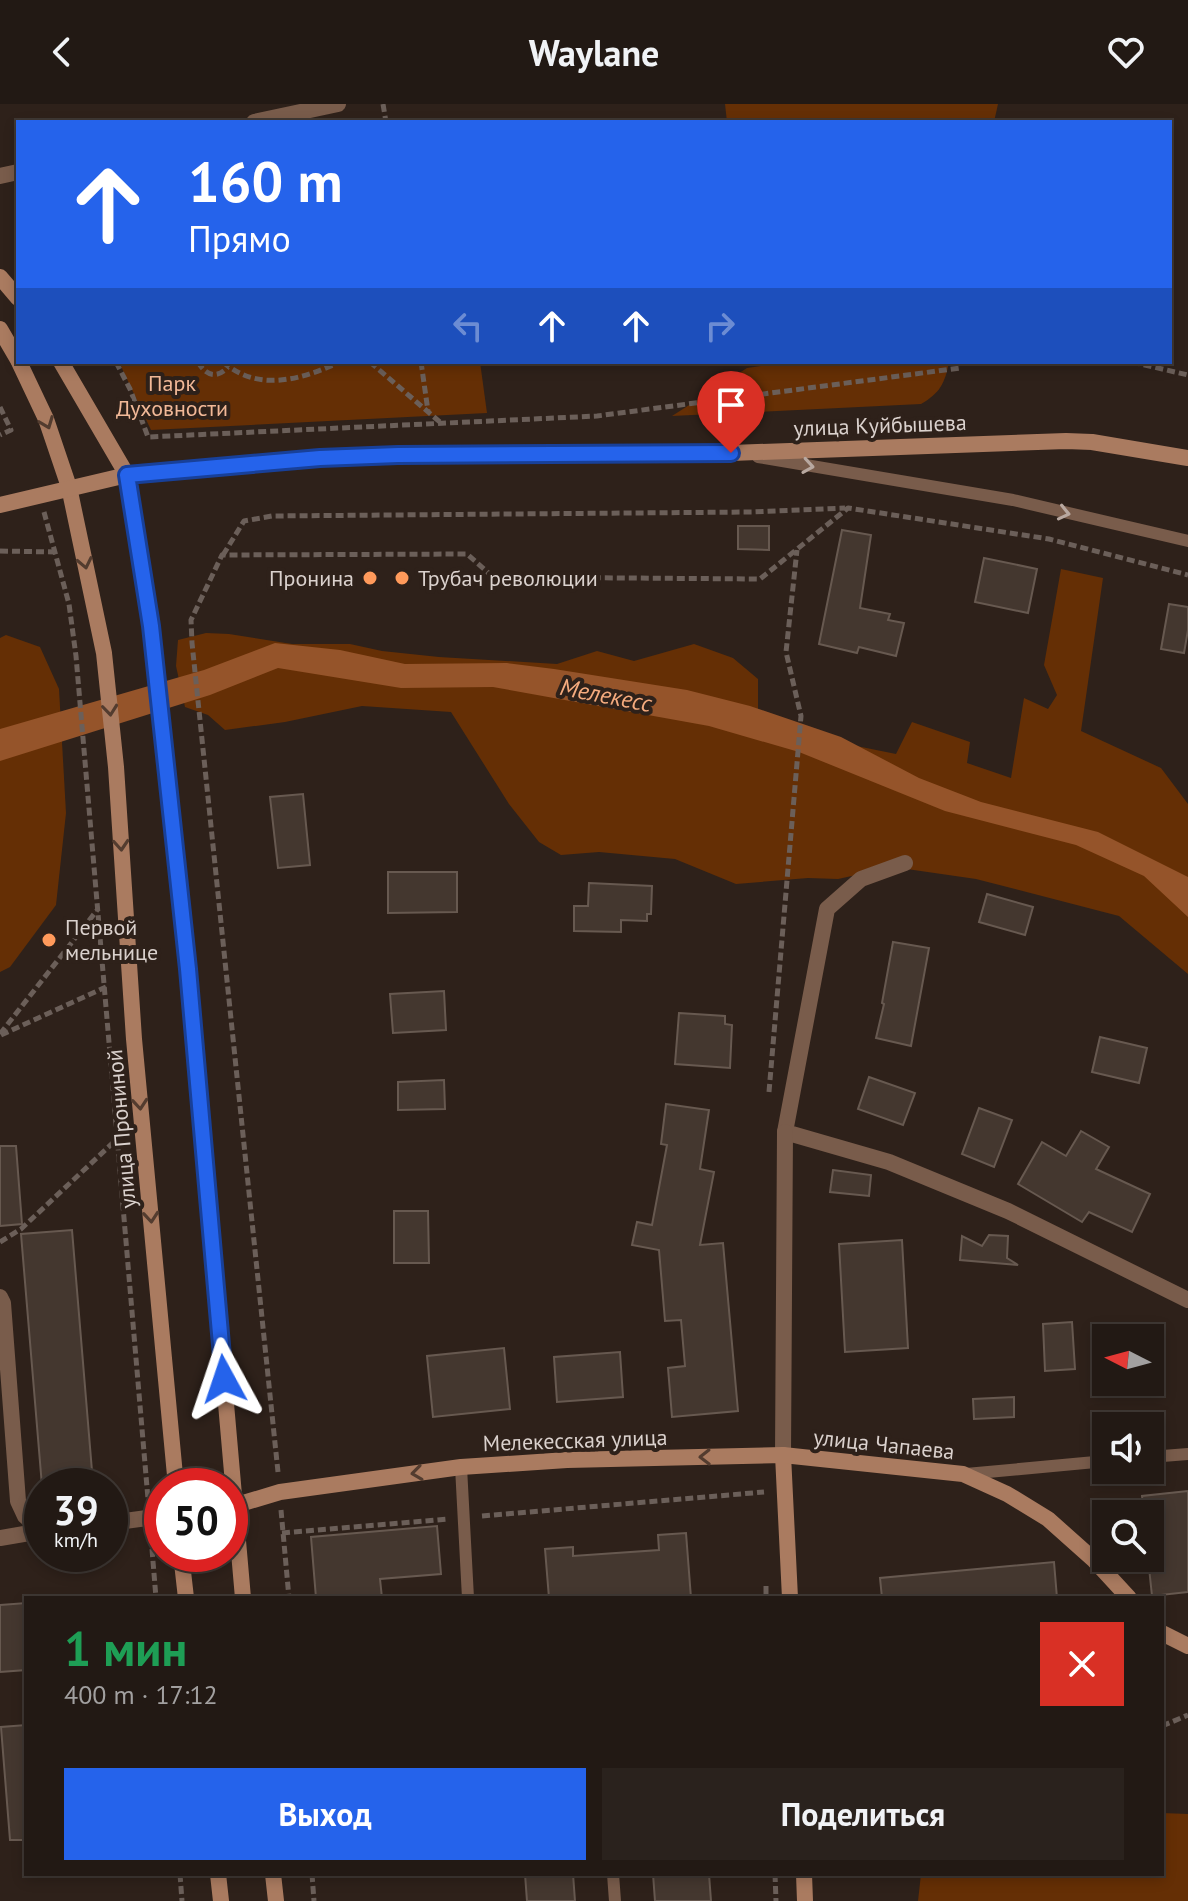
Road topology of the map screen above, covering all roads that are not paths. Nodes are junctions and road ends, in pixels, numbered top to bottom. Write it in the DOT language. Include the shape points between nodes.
graph roads {
  1 [pos="338,104"];
  2 [pos="263,120"];
  3 [pos="0,277"];
  4 [pos="16,296"];
  5 [pos="0,329"];
  6 [pos="16,356"];
  7 [pos="20,364"];
  8 [pos="62,364"];
  9 [pos="731,453"];
  10 [pos="1188,458"];
  11 [pos="127,475"];
  12 [pos="69,487"];
  13 [pos="0,505"];
  14 [pos="1188,541"];
  15 [pos="905,863"];
  16 [pos="785,1132"];
  17 [pos="0,1297"];
  18 [pos="1188,1300"];
  19 [pos="1188,1454"];
  20 [pos="783,1455"];
  21 [pos="1164,1456"];
  22 [pos="1092,1462"];
  23 [pos="461,1467"];
  24 [pos="174,1468"];
  25 [pos="230,1468"];
  26 [pos="963,1474"];
  27 [pos="248,1502"];
  28 [pos="24,1514"];
  29 [pos="24,1534"];
  30 [pos="0,1538"];
  31 [pos="183,1572"];
  32 [pos="240,1572"];
  33 [pos="186,1596"];
  34 [pos="243,1596"];
  35 [pos="468,1596"];
  36 [pos="790,1596"];
  37 [pos="1127,1596"];
  38 [pos="1164,1634"];
  39 [pos="1188,1646"];
  40 [pos="218,1876"];
  41 [pos="273,1876"];
  42 [pos="613,1876"];
  43 [pos="804,1876"];
  44 [pos="221,1901"];
  45 [pos="276,1901"];
  46 [pos="615,1901"];
  47 [pos="805,1901"];
  1 -- 2 [label="street"];
  3 -- 4 [label="main road"];
  5 -- 6 [label="main road, улица Прониной"];
  7 -- 12 [label="main road, улица Прониной, one-way"];
  8 -- 11 [label="main road"];
  9 -- 10 [label="main road, улица Куйбышева" via="1066,441"];
  9 -- 11 [label="main road, улица Куйбышева" via="398,455"];
  9 -- 14 [label="lane, one-way" via="1013,500"];
  11 -- 12 [label="main road, улица Куйбышева"];
  11 -- 25 [label="main road" via="154,647 188,969"];
  12 -- 13 [label="main road, улица Куйбышева"];
  12 -- 24 [label="main road, улица Прониной, one-way" via="104,653"];
  15 -- 16 [label="street" via="861,879 827,909"];
  16 -- 18 [label="street" via="889,1162 1008,1211"];
  16 -- 20 [label="street"];
  17 -- 28 [label="street" via="18,1501"];
  19 -- 21 [label="lane"];
  20 -- 23 [label="main road, Мелекесская улица, one-way"];
  20 -- 26 [label="main road, улица Чапаева"];
  20 -- 36 [label="main road"];
  22 -- 26 [label="lane"];
  23 -- 27 [label="main road, Мелекесская улица, one-way" via="280,1492"];
  23 -- 35 [label="lane"];
  26 -- 37 [label="main road, улица Чапаева" via="1048,1519"];
  29 -- 30 [label="street"];
  31 -- 33 [label="main road"];
  32 -- 34 [label="main road"];
  38 -- 39 [label="main road"];
  40 -- 44 [label="main road"];
  41 -- 45 [label="main road"];
  42 -- 46 [label="lane"];
  43 -- 47 [label="main road"];
}
